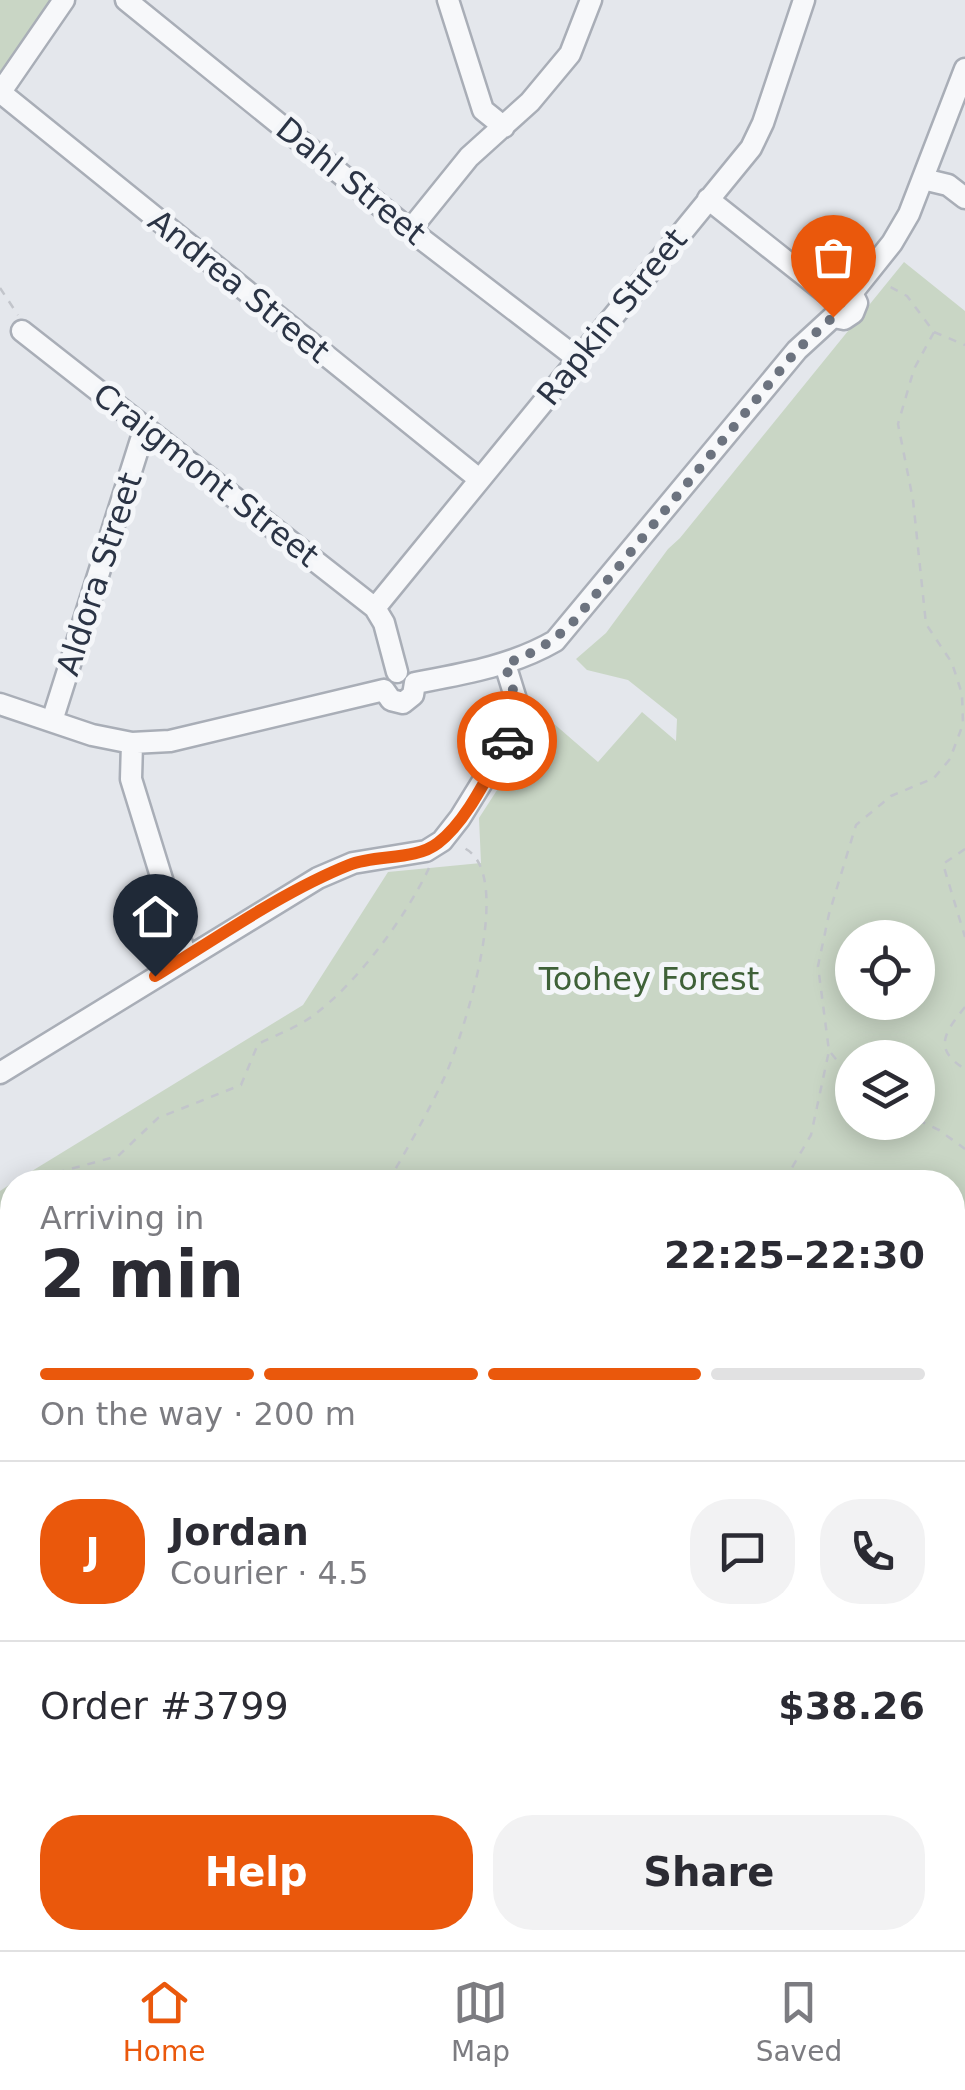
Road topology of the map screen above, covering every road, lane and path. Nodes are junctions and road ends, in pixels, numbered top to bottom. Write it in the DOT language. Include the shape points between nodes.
graph roads {
  1 [pos="64,0"];
  2 [pos="126,0"];
  3 [pos="448,0"];
  4 [pos="591,0"];
  5 [pos="804,0"];
  6 [pos="965,70"];
  7 [pos="0,93"];
  8 [pos="504,127"];
  9 [pos="923,179"];
  10 [pos="965,198"];
  11 [pos="708,199"];
  12 [pos="410,230"];
  13 [pos="867,274"];
  14 [pos="0,288"];
  15 [pos="852,293"];
  16 [pos="829,295"];
  17 [pos="833,317"];
  18 [pos="22,331"];
  19 [pos="934,332"];
  20 [pos="965,345"];
  21 [pos="578,359"];
  22 [pos="145,427"];
  23 [pos="480,479"];
  24 [pos="376,608"];
  25 [pos="505,664"];
  26 [pos="406,678"];
  27 [pos="963,684"];
  28 [pos="0,704"];
  29 [pos="52,720"];
  30 [pos="132,743"];
  31 [pos="442,841"];
  32 [pos="965,849"];
  33 [pos="965,937"];
  34 [pos="186,957"];
  35 [pos="965,1008"];
  36 [pos="829,1051"];
  37 [pos="835,1058"];
  38 [pos="965,1069"];
  39 [pos="0,1073"];
  40 [pos="935,1130"];
  41 [pos="965,1149"];
  42 [pos="67,1170"];
  43 [pos="394,1170"];
  44 [pos="791,1170"];
  45 [pos="98,1950"];
  46 [pos="133,1950"];
  1 -- 7 [label="street"];
  2 -- 12 [label="street, Dahl Street"];
  3 -- 8 [label="street" via="483,110"];
  4 -- 8 [label="street" via="570,54"];
  5 -- 11 [label="street, Rapkin Street" via="763,123"];
  6 -- 9 [label="street"];
  7 -- 23 [label="street, Andrea Street"];
  8 -- 12 [label="street" via="469,157"];
  9 -- 10 [label="street"];
  9 -- 13 [label="street" via="909,214"];
  11 -- 16 [label="street"];
  11 -- 21 [label="street, Rapkin Street"];
  12 -- 21 [label="street, Dahl Street"];
  13 -- 15 [label="street"];
  13 -- 19 [label="path" via="907,296"];
  14 -- 18 [label="path"];
  15 -- 16 [label="street" via="841,288"];
  15 -- 17 [label="street" via="854,314"];
  16 -- 17 [label="street"];
  17 -- 25 [label="street" via="797,350 574,621 554,641"];
  18 -- 22 [label="street, Craigmont Street"];
  19 -- 20 [label="path"];
  19 -- 27 [label="path" via="914,369 898,424 926,624"];
  21 -- 23 [label="street, Rapkin Street"];
  22 -- 24 [label="street, Craigmont Street"];
  22 -- 29 [label="street, Aldora Street"];
  23 -- 24 [label="street, Rapkin Street"];
  24 -- 26 [label="street"];
  25 -- 26 [label="street"];
  25 -- 31 [label="street" via="518,706 507,742"];
  26 -- 30 [label="street" via="387,678 384,690 204,736"];
  27 -- 36 [label="path" via="963,724 950,759 934,778 891,796 856,825 818,966"];
  28 -- 29 [label="street"];
  29 -- 30 [label="street"];
  30 -- 34 [label="street" via="131,779"];
  31 -- 34 [label="street" via="426,852 336,870"];
  31 -- 42 [label="path" via="376,954 314,1016 258,1044 242,1084 158,1118 118,1156"];
  31 -- 43 [label="path" via="467,848 484,872 488,914 477,980 447,1072"];
  32 -- 33 [label="path" via="942,864"];
  34 -- 39 [label="street"];
  35 -- 38 [label="path" via="944,1050"];
  36 -- 37 [label="path"];
  36 -- 44 [label="path" via="810,1134"];
  40 -- 41 [label="path"];
  45 -- 46 [label="path"];
}
